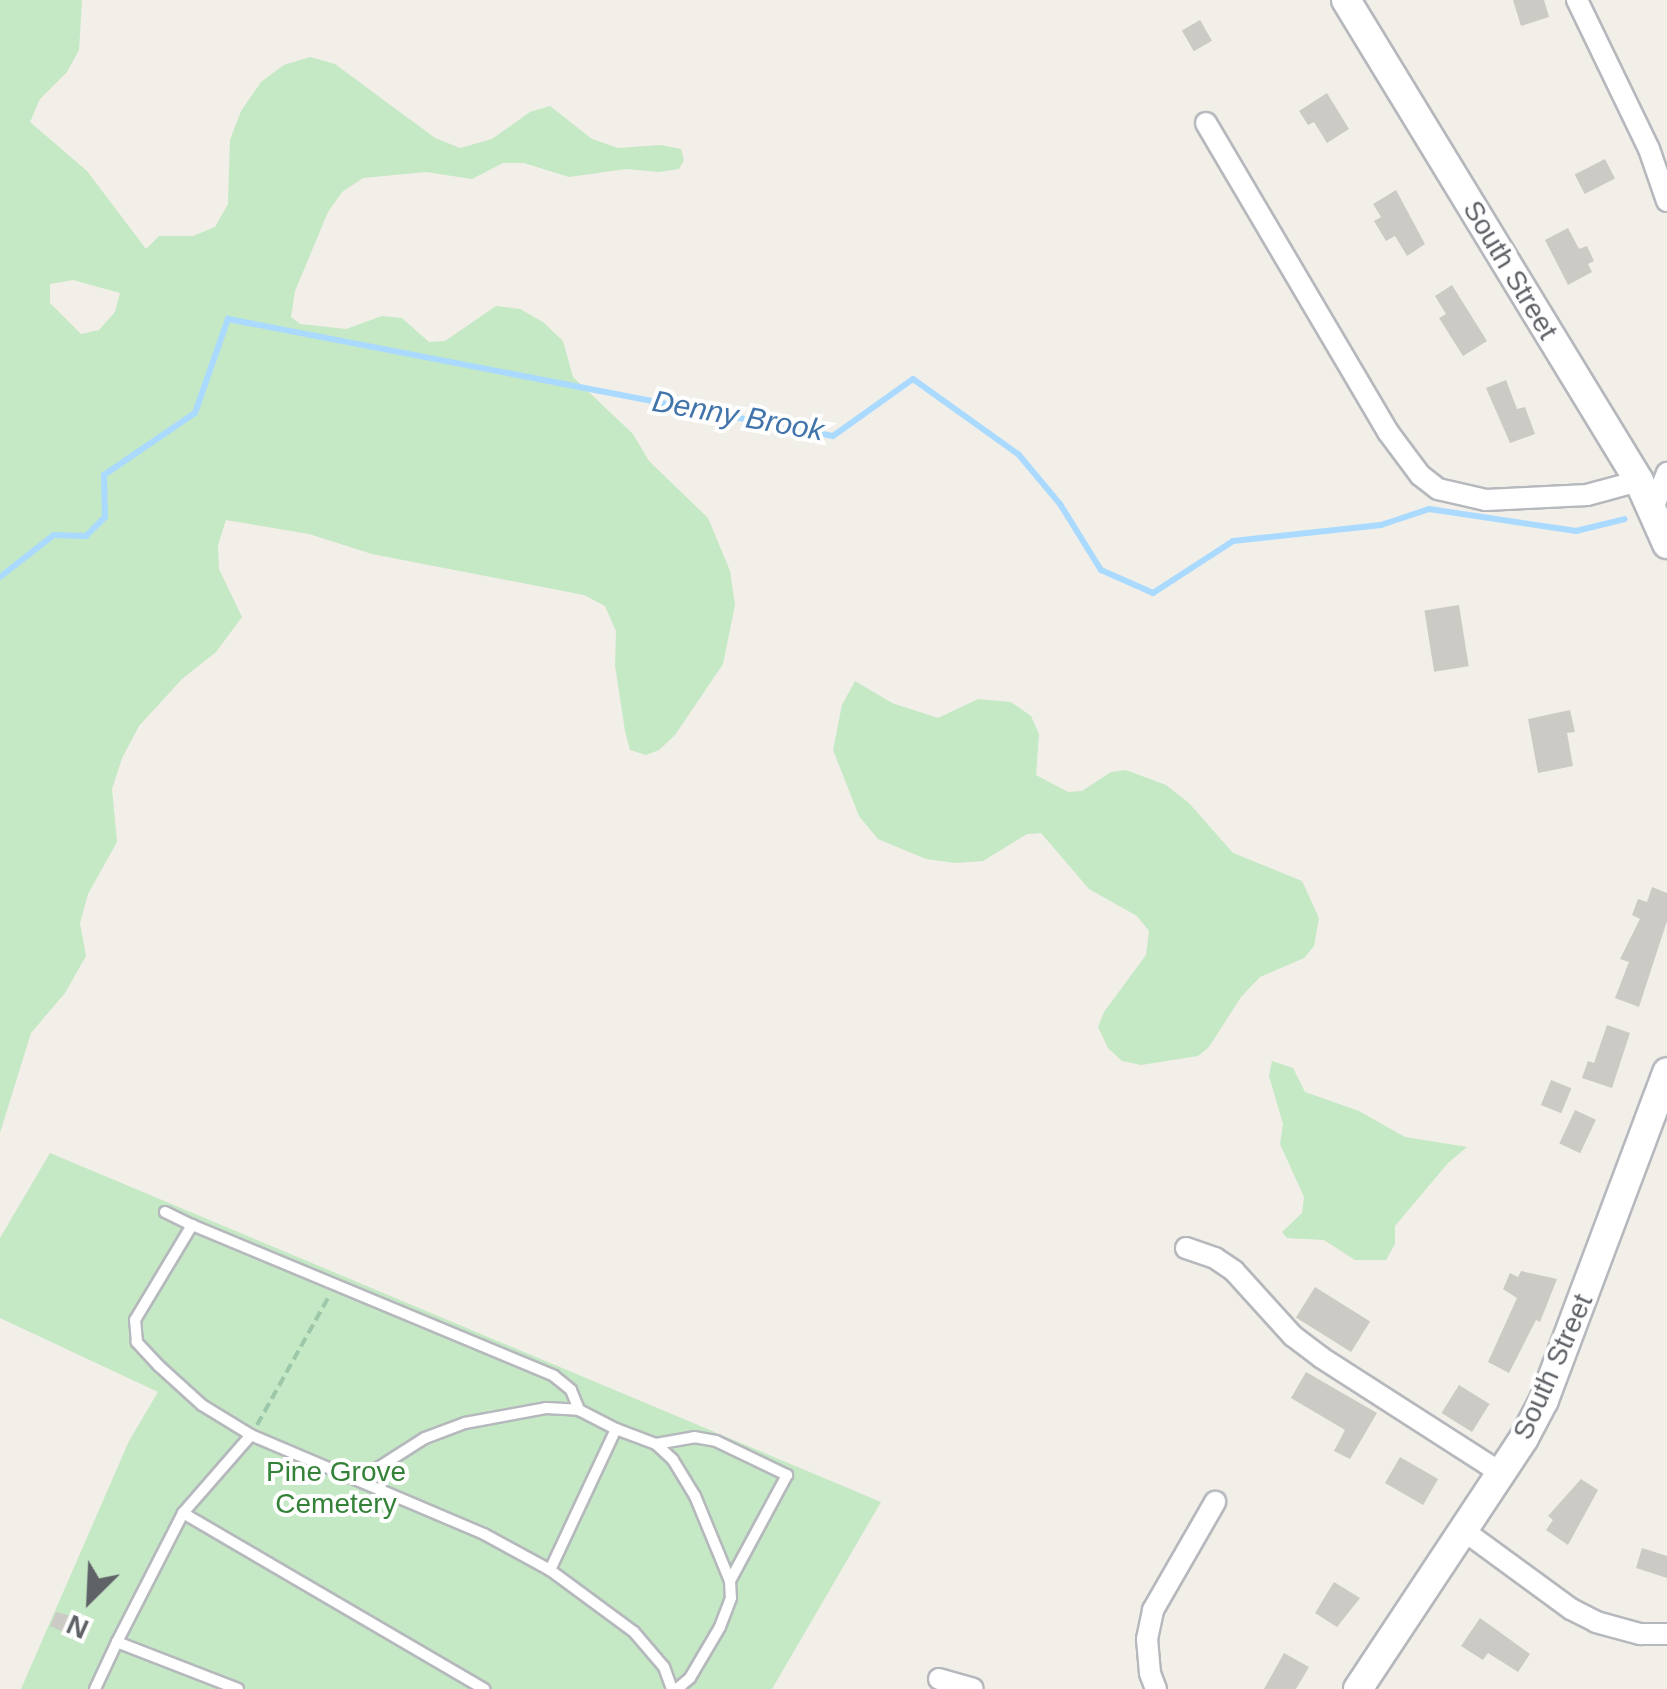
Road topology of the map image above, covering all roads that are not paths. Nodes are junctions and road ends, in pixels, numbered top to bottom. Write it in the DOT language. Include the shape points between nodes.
graph roads {
  1 [pos="1346,0"];
  2 [pos="1576,0"];
  3 [pos="1206,124"];
  4 [pos="1667,201"];
  5 [pos="1667,474"];
  6 [pos="1639,481"];
  7 [pos="1652,510"];
  8 [pos="1667,544"];
  9 [pos="1667,1072"];
  10 [pos="165,1212"];
  11 [pos="192,1225"];
  12 [pos="1186,1248"];
  13 [pos="579,1410"];
  14 [pos="616,1429"];
  15 [pos="251,1435"];
  16 [pos="656,1444"];
  17 [pos="1501,1473"];
  18 [pos="360,1480"];
  19 [pos="1216,1502"];
  20 [pos="184,1513"];
  21 [pos="1463,1530"];
  22 [pos="550,1570"];
  23 [pos="730,1581"];
  24 [pos="1667,1634"];
  25 [pos="118,1642"];
  26 [pos="940,1680"];
  27 [pos="95,1689"];
  28 [pos="238,1689"];
  29 [pos="484,1689"];
  30 [pos="674,1689"];
  31 [pos="974,1689"];
  32 [pos="1156,1689"];
  33 [pos="1358,1689"];
  1 -- 6 [label="main road, South Street"];
  2 -- 4 [label="street" via="1650,148"];
  3 -- 6 [label="street" via="1420,476 1438,489 1486,500 1539,500"];
  5 -- 7 [label="street"];
  6 -- 7 [label="main road, South Street"];
  7 -- 8 [label="main road, South Street"];
  9 -- 17 [label="main road, South Street" via="1562,1360"];
  10 -- 11 [label="lane"];
  11 -- 13 [label="lane" via="554,1376 571,1390"];
  11 -- 15 [label="lane" via="135,1320 137,1342 202,1404"];
  12 -- 17 [label="street" via="1234,1271 1322,1358"];
  13 -- 14 [label="lane"];
  13 -- 18 [label="lane" via="546,1408 466,1423 425,1438"];
  14 -- 16 [label="lane"];
  14 -- 22 [label="lane"];
  15 -- 18 [label="lane"];
  15 -- 20 [label="lane"];
  16 -- 23 [label="lane" via="696,1496"];
  16 -- 23 [label="lane" via="694,1437 716,1442 788,1475"];
  17 -- 21 [label="main road, South Street"];
  18 -- 22 [label="lane"];
  19 -- 32 [label="street" via="1154,1610 1147,1639"];
  20 -- 25 [label="lane"];
  20 -- 29 [label="lane"];
  21 -- 24 [label="street" via="1571,1609 1618,1630"];
  21 -- 33 [label="main road, South Street"];
  22 -- 30 [label="lane" via="634,1632"];
  23 -- 30 [label="lane" via="732,1598 720,1627 690,1678"];
  25 -- 27 [label="lane"];
  25 -- 28 [label="lane"];
  26 -- 31 [label="street"];
}
